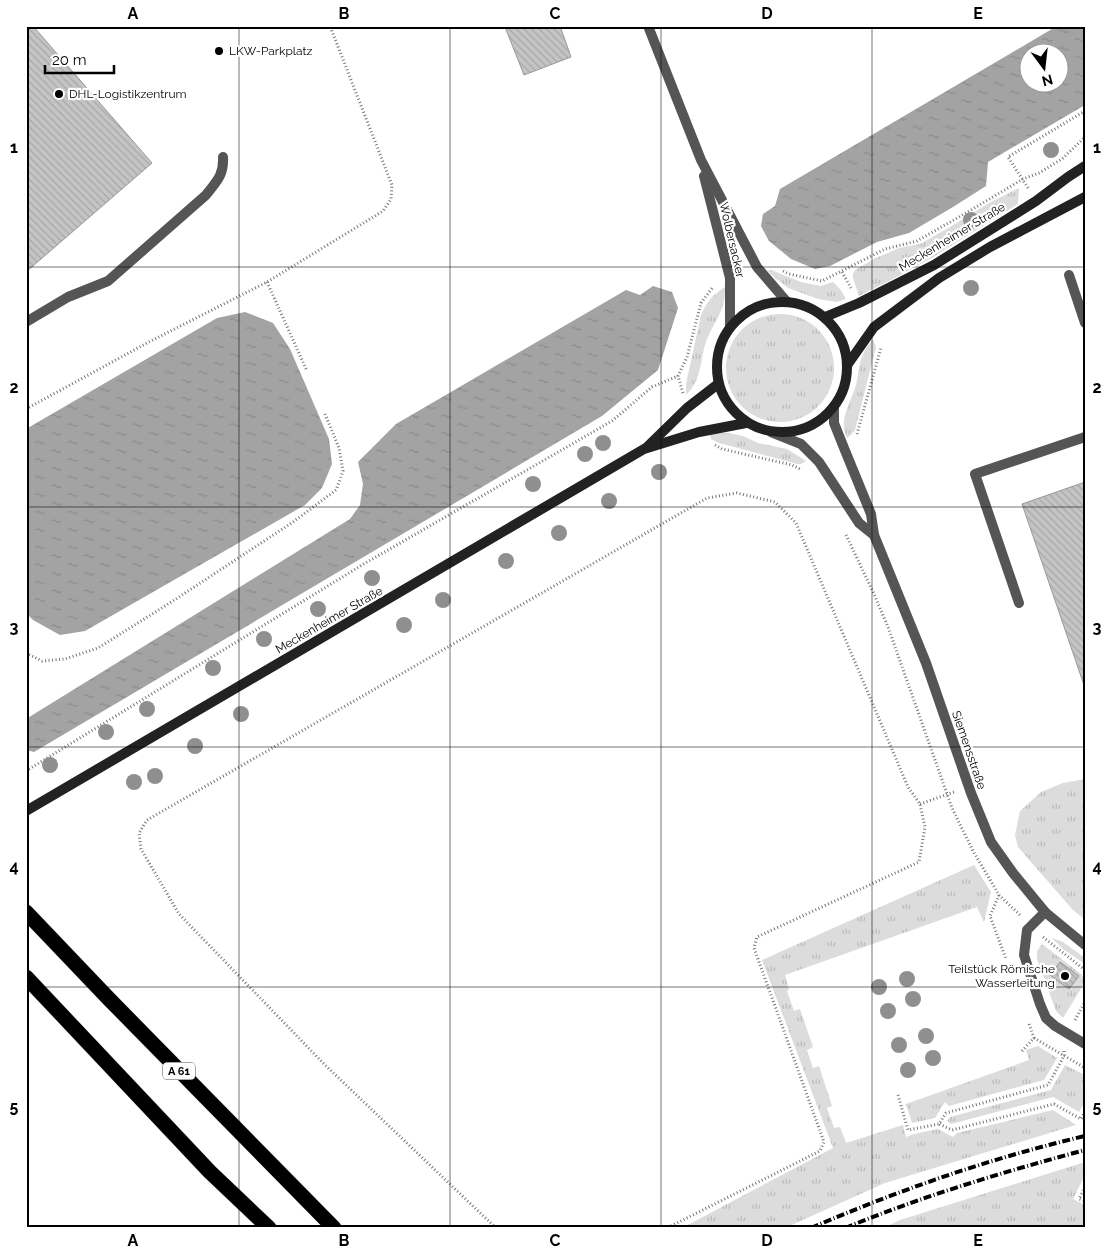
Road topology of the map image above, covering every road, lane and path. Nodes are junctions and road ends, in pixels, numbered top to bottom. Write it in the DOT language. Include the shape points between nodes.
graph roads {
  1 [pos="330,26"];
  2 [pos="648,26"];
  3 [pos="1085,111"];
  4 [pos="1085,137"];
  5 [pos="223,157"];
  6 [pos="701,160"];
  7 [pos="1085,166"];
  8 [pos="1023,179"];
  9 [pos="1085,197"];
  10 [pos="1036,201"];
  11 [pos="757,268"];
  12 [pos="1069,275"];
  13 [pos="730,278"];
  14 [pos="267,282"];
  15 [pos="787,302"];
  16 [pos="824,317"];
  17 [pos="26,322"];
  18 [pos="1085,324"];
  19 [pos="730,326"];
  20 [pos="874,327"];
  21 [pos="848,364"];
  22 [pos="307,371"];
  23 [pos="718,384"];
  24 [pos="26,408"];
  25 [pos="834,408"];
  26 [pos="325,414"];
  27 [pos="746,423"];
  28 [pos="698,432"];
  29 [pos="771,432"];
  30 [pos="1085,437"];
  31 [pos="844,448"];
  32 [pos="644,449"];
  33 [pos="819,462"];
  34 [pos="874,535"];
  35 [pos="1019,603"];
  36 [pos="26,653"];
  37 [pos="26,770"];
  38 [pos="969,788"];
  39 [pos="920,804"];
  40 [pos="26,811"];
  41 [pos="26,912"];
  42 [pos="1046,912"];
  43 [pos="1085,945"];
  44 [pos="26,977"];
  45 [pos="1068,1034"];
  46 [pos="1034,1038"];
  47 [pos="1085,1044"];
  48 [pos="1064,1056"];
  49 [pos="1085,1068"];
  50 [pos="898,1096"];
  51 [pos="1085,1112"];
  52 [pos="939,1124"];
  53 [pos="1085,1187"];
  54 [pos="1085,1201"];
  55 [pos="269,1228"];
  56 [pos="334,1228"];
  57 [pos="496,1228"];
  58 [pos="667,1228"];
  1 -- 14 [label="path" via="392,185 391,199 383,211"];
  2 -- 6 [label="street, Wolbersacker"];
  3 -- 8 [label="path" via="1008,157"];
  4 -- 8 [label="path" via="1062,158"];
  5 -- 17 [label="street" via="224,168 206,195 108,281 68,297"];
  6 -- 11 [label="street, Wolbersacker"];
  6 -- 13 [label="street, Wolbersacker"];
  7 -- 10 [label="main road, Meckenheimer Straße"];
  8 -- 10 [label="path"];
  8 -- 11 [label="path" via="917,241 885,249 822,281 789,274 772,265"];
  9 -- 20 [label="main road" via="939,278"];
  10 -- 16 [label="main road, Meckenheimer Straße" via="934,265 859,304"];
  11 -- 15 [label="street, Wolbersacker"];
  12 -- 18 [label="street"];
  13 -- 19 [label="street, Wolbersacker"];
  13 -- 37 [label="path" via="713,287 701,303 687,357 678,376 652,387 612,421 362,565"];
  14 -- 22 [label="path"];
  14 -- 24 [label="path"];
  15 -- 16 [label="main road" via="807,306"];
  15 -- 19 [label="main road" via="766,303 746,312"];
  16 -- 21 [label="main road" via="841,338"];
  19 -- 23 [label="main road" via="717,354"];
  20 -- 21 [label="main road"];
  20 -- 31 [label="path" via="882,342 856,439"];
  21 -- 25 [label="main road" via="845,387"];
  23 -- 27 [label="main road" via="728,406"];
  23 -- 32 [label="main road, Meckenheimer Straße" via="686,408"];
  25 -- 29 [label="main road" via="816,423 794,432"];
  25 -- 31 [label="street" via="834,423"];
  26 -- 36 [label="path" via="339,448 343,471 336,490 293,522 98,648 65,659 42,661"];
  27 -- 28 [label="main road, Meckenheimer Straße"];
  27 -- 29 [label="main road"];
  28 -- 32 [label="main road, Meckenheimer Straße"];
  28 -- 33 [label="path" via="722,449 792,465 805,472"];
  29 -- 33 [label="street" via="801,444"];
  30 -- 35 [label="street" via="975,474"];
  31 -- 34 [label="street" via="871,514"];
  32 -- 40 [label="main road, Meckenheimer Straße"];
  33 -- 34 [label="street" via="859,523"];
  34 -- 38 [label="street, Siemensstraße" via="926,663"];
  38 -- 39 [label="path"];
  38 -- 42 [label="street, Siemensstraße" via="991,842"];
  39 -- 57 [label="path" via="908,787 796,523 775,502 737,493 707,498 147,820 139,833 141,849 179,914 325,1065"];
  39 -- 58 [label="path" via="925,827 919,862 757,937 754,948 824,1142 820,1151"];
  41 -- 56 [label="highway, A 61"];
  42 -- 43 [label="street, Siemensstraße"];
  42 -- 45 [label="street" via="1027,930 1024,955 1046,1018"];
  44 -- 55 [label="highway" via="210,1172"];
  45 -- 47 [label="street"];
  45 -- 48 [label="path"];
  46 -- 48 [label="path"];
  48 -- 49 [label="path"];
  48 -- 52 [label="path" via="1048,1084 946,1112"];
  50 -- 52 [label="path" via="908,1130"];
  51 -- 52 [label="path" via="1081,1119 1054,1104 952,1130"];
  53 -- 54 [label="path" via="1079,1199"];
}
